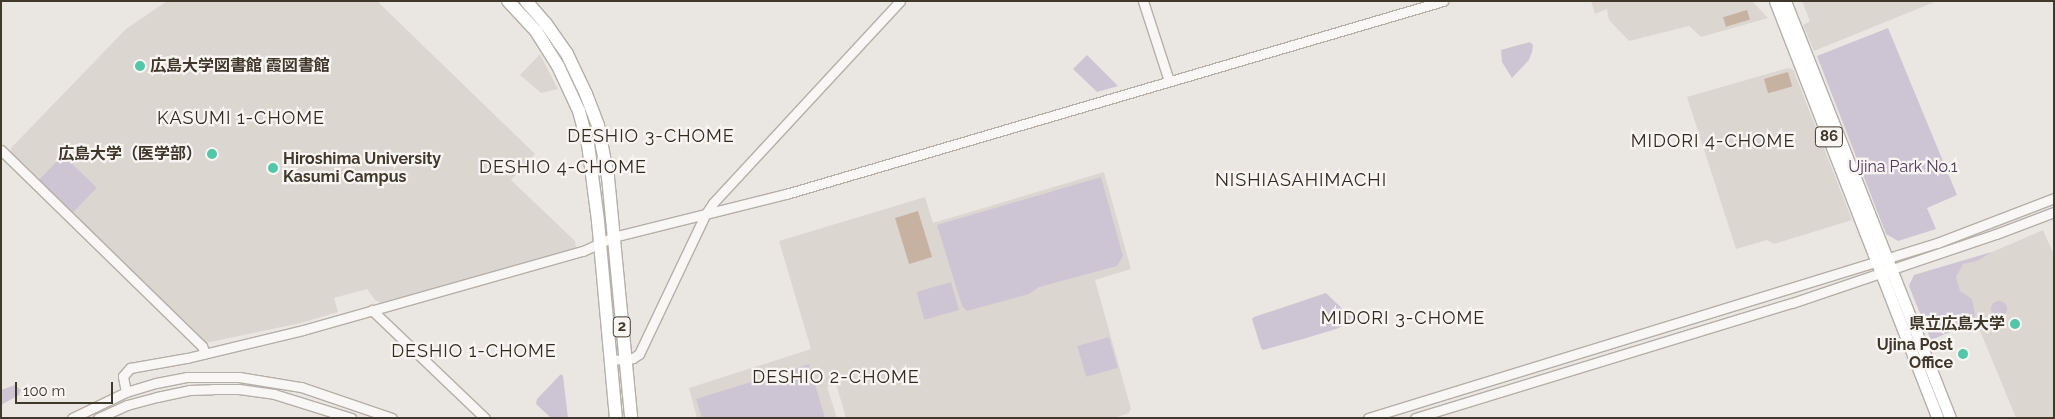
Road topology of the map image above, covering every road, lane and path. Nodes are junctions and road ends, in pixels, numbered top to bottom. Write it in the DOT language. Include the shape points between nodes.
graph roads {
  1 [pos="508,1"];
  2 [pos="526,1"];
  3 [pos="900,1"];
  4 [pos="1143,1"];
  5 [pos="1444,1"];
  6 [pos="1775,1"];
  7 [pos="1786,1"];
  8 [pos="1169,81"];
  9 [pos="1,150"];
  10 [pos="2054,198"];
  11 [pos="2054,212"];
  12 [pos="705,215"];
  13 [pos="613,237"];
  14 [pos="601,244"];
  15 [pos="1887,257"];
  16 [pos="1876,261"];
  17 [pos="1886,271"];
  18 [pos="372,310"];
  19 [pos="205,353"];
  20 [pos="625,359"];
  21 [pos="612,360"];
  22 [pos="126,392"];
  23 [pos="72,418"];
  24 [pos="98,418"];
  25 [pos="351,418"];
  26 [pos="392,418"];
  27 [pos="485,418"];
  28 [pos="616,418"];
  29 [pos="631,418"];
  30 [pos="1368,418"];
  31 [pos="1415,418"];
  32 [pos="1938,418"];
  33 [pos="1950,418"];
  1 -- 14 [label="highway, 2" via="548,49 579,111 588,144"];
  2 -- 13 [label="highway, 2" via="567,54 595,118 608,177"];
  3 -- 12 [label="street"];
  4 -- 8 [label="street"];
  5 -- 8 [label="street"];
  6 -- 16 [label="main road, 86"];
  7 -- 15 [label="main road, 86"];
  8 -- 12 [label="street"];
  9 -- 19 [label="street" via="202,346"];
  10 -- 15 [label="street" via="1937,243"];
  11 -- 17 [label="street"];
  12 -- 13 [label="street"];
  12 -- 20 [label="street" via="639,354"];
  13 -- 14 [label="street"];
  13 -- 20 [label="highway, 2"];
  14 -- 18 [label="street"];
  14 -- 21 [label="highway, 2"];
  15 -- 16 [label="street"];
  15 -- 17 [label="main road, 86"];
  16 -- 17 [label="main road, 86"];
  16 -- 30 [label="street"];
  17 -- 31 [label="street" via="1785,306"];
  17 -- 32 [label="main road, 86"];
  17 -- 33 [label="main road, 86"];
  18 -- 19 [label="street"];
  18 -- 27 [label="street"];
  19 -- 22 [label="street" via="130,368 123,376"];
  20 -- 21 [label="street"];
  20 -- 29 [label="highway, 2"];
  21 -- 28 [label="highway, 2"];
  22 -- 23 [label="street"];
  22 -- 26 [label="street" via="187,378 256,378 301,387"];
  24 -- 25 [label="street" via="127,405 157,397 214,388 274,394"];
}
